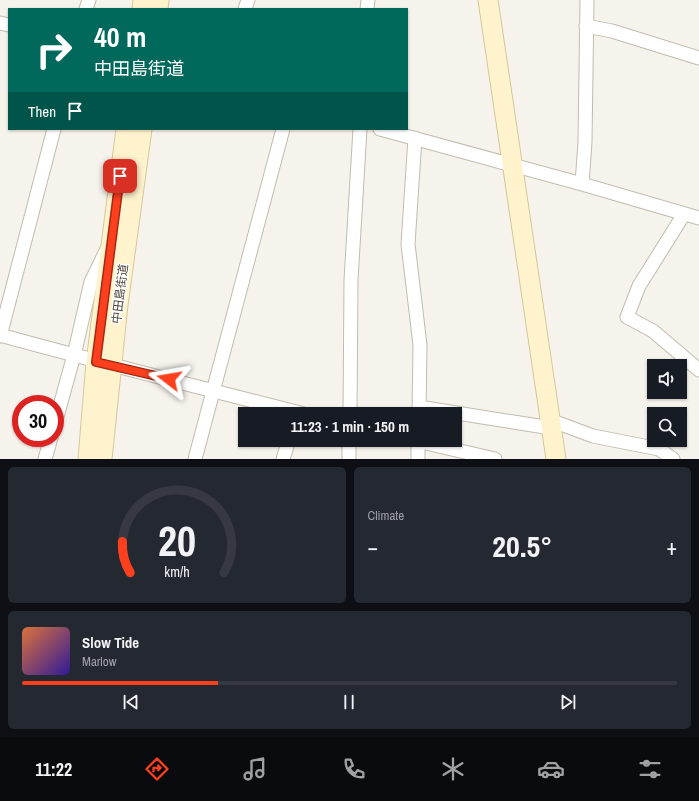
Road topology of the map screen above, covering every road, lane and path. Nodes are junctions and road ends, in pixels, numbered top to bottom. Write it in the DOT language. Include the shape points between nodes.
graph roads {
  1 [pos="488,0"];
  2 [pos="587,0"];
  3 [pos="586,26"];
  4 [pos="699,58"];
  5 [pos="54,130"];
  6 [pos="126,130"];
  7 [pos="142,130"];
  8 [pos="283,130"];
  9 [pos="360,130"];
  10 [pos="384,130"];
  11 [pos="415,138"];
  12 [pos="512,166"];
  13 [pos="582,184"];
  14 [pos="684,214"];
  15 [pos="699,218"];
  16 [pos="112,238"];
  17 [pos="0,335"];
  18 [pos="74,355"];
  19 [pos="103,363"];
  20 [pos="699,370"];
  21 [pos="213,390"];
  22 [pos="63,395"];
  23 [pos="277,407"];
  24 [pos="350,407"];
  25 [pos="419,407"];
  26 [pos="462,415"];
  27 [pos="551,424"];
  28 [pos="48,447"];
  29 [pos="286,447"];
  30 [pos="349,447"];
  31 [pos="417,447"];
  32 [pos="446,447"];
  33 [pos="45,459"];
  34 [pos="88,459"];
  35 [pos="102,459"];
  36 [pos="194,459"];
  37 [pos="283,459"];
  38 [pos="349,459"];
  39 [pos="418,459"];
  40 [pos="495,459"];
  41 [pos="556,459"];
  42 [pos="673,459"];
  1 -- 12 [label="street"];
  2 -- 3 [label="street"];
  3 -- 4 [label="street" via="612,31"];
  3 -- 13 [label="street"];
  5 -- 17 [label="street"];
  6 -- 16 [label="street, 中田島街道"];
  7 -- 19 [label="street, 中田島街道"];
  8 -- 21 [label="street"];
  9 -- 24 [label="street" via="351,280"];
  10 -- 11 [label="street"];
  11 -- 12 [label="street"];
  11 -- 25 [label="street" via="408,244 420,345"];
  12 -- 13 [label="street"];
  12 -- 27 [label="street"];
  13 -- 14 [label="street"];
  14 -- 15 [label="street"];
  14 -- 20 [label="street" via="638,286 627,317 653,331"];
  16 -- 18 [label="street" via="91,282"];
  16 -- 19 [label="street, 中田島街道"];
  17 -- 18 [label="street"];
  18 -- 19 [label="street"];
  18 -- 22 [label="street"];
  19 -- 21 [label="street"];
  19 -- 34 [label="street, 中田島街道"];
  19 -- 35 [label="street, 中田島街道"];
  21 -- 23 [label="street"];
  21 -- 36 [label="street"];
  26 -- 27 [label="street"];
  27 -- 41 [label="street"];
  27 -- 42 [label="street" via="593,436 659,449"];
  28 -- 33 [label="street"];
  29 -- 37 [label="street"];
  30 -- 38 [label="street"];
  31 -- 39 [label="street"];
  32 -- 40 [label="street"];
}
